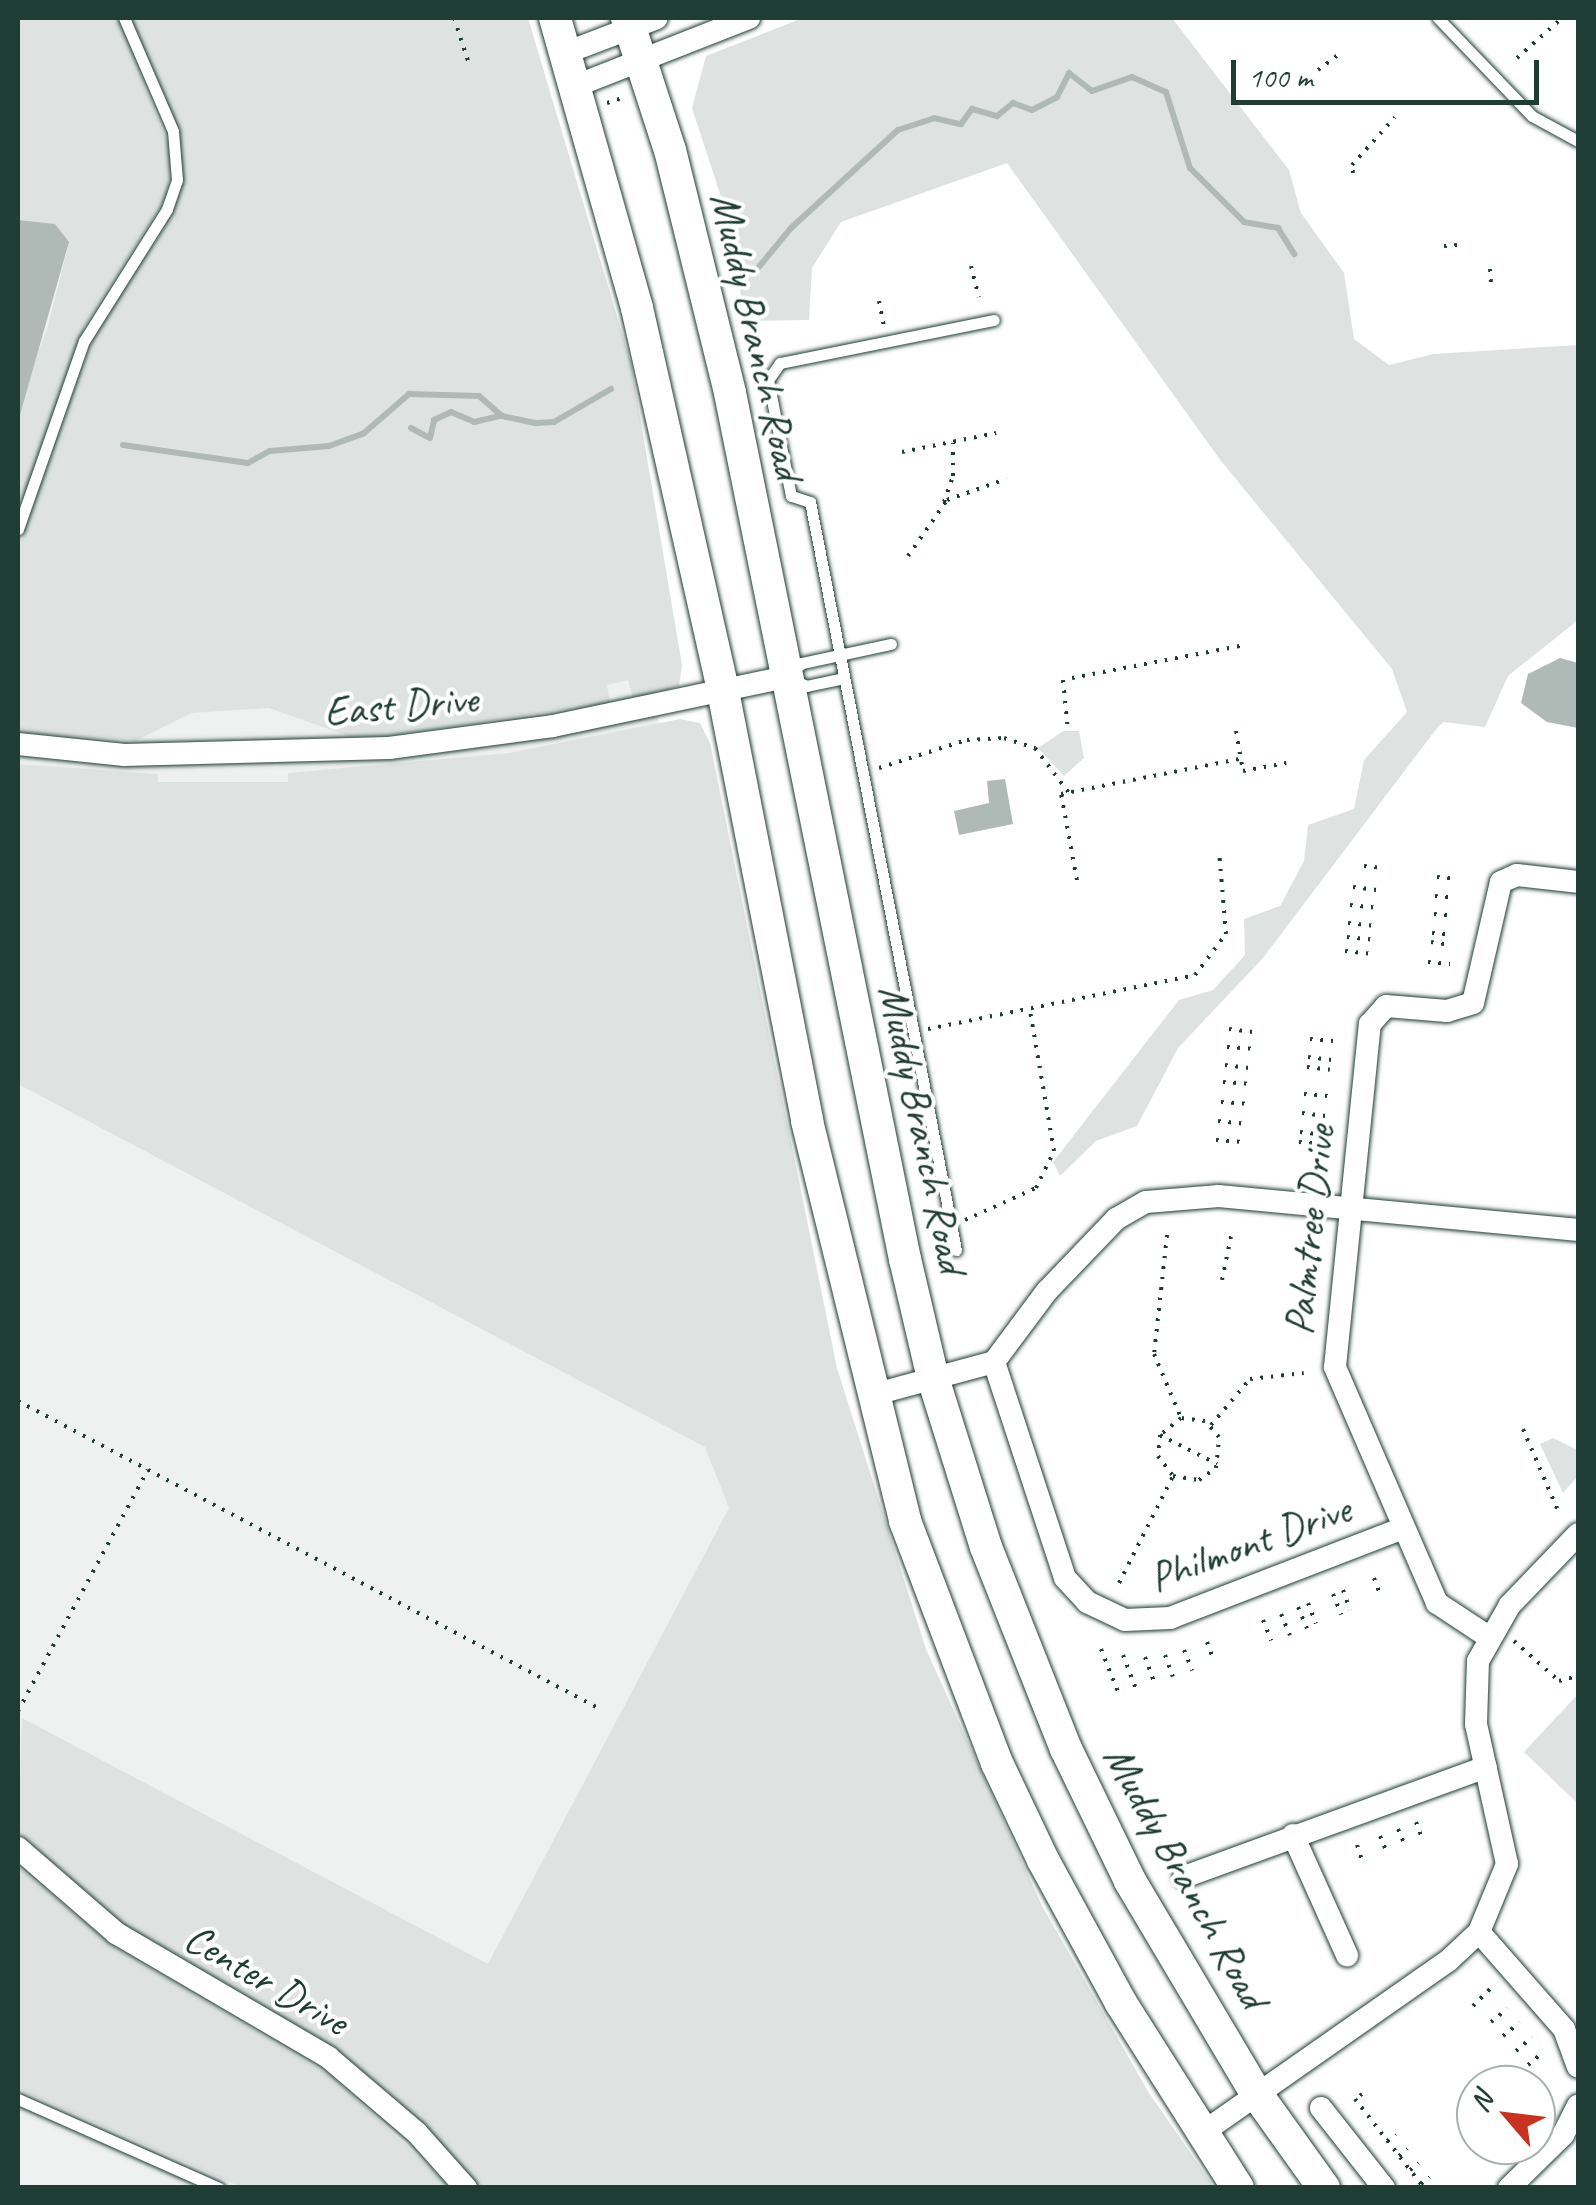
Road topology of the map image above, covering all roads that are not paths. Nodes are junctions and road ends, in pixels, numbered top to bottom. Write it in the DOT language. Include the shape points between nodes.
graph roads {
  1 [pos="124,18"];
  2 [pos="554,18"];
  3 [pos="749,18"];
  4 [pos="1438,18"];
  5 [pos="639,21"];
  6 [pos="568,52"];
  7 [pos="644,61"];
  8 [pos="578,84"];
  9 [pos="1578,141"];
  10 [pos="994,320"];
  11 [pos="18,529"];
  12 [pos="891,644"];
  13 [pos="840,655"];
  14 [pos="786,677"];
  15 [pos="844,678"];
  16 [pos="723,691"];
  17 [pos="18,744"];
  18 [pos="1578,882"];
  19 [pos="1348,1212"];
  20 [pos="1578,1230"];
  21 [pos="956,1250"];
  22 [pos="994,1362"];
  23 [pos="933,1378"];
  24 [pos="872,1395"];
  25 [pos="1401,1530"];
  26 [pos="1578,1534"];
  27 [pos="1487,1636"];
  28 [pos="1486,1767"];
  29 [pos="1292,1835"];
  30 [pos="18,1848"];
  31 [pos="1184,1877"];
  32 [pos="1479,1932"];
  33 [pos="1347,1955"];
  34 [pos="1578,2067"];
  35 [pos="1256,2092"];
  36 [pos="18,2100"];
  37 [pos="1578,2106"];
  38 [pos="1322,2108"];
  39 [pos="1202,2132"];
  40 [pos="218,2188"];
  41 [pos="466,2188"];
  42 [pos="1238,2188"];
  43 [pos="1324,2188"];
  44 [pos="1384,2188"];
  45 [pos="1509,2188"];
  1 -- 11 [label="lane" via="173,131 177,180 167,210 84,340"];
  2 -- 6 [label="main road"];
  3 -- 7 [label="street"];
  4 -- 9 [label="lane" via="1532,116"];
  5 -- 6 [label="street"];
  5 -- 7 [label="main road, Muddy Branch Road"];
  6 -- 8 [label="main road"];
  7 -- 8 [label="street"];
  7 -- 14 [label="main road, Muddy Branch Road" via="730,393"];
  8 -- 16 [label="main road" via="638,308"];
  10 -- 13 [label="lane" via="780,363 769,374 791,496 810,502"];
  12 -- 13 [label="lane"];
  13 -- 14 [label="lane" via="802,663"];
  13 -- 15 [label="lane"];
  14 -- 15 [label="lane" via="807,686"];
  14 -- 16 [label="street, East Drive"];
  14 -- 23 [label="main road, Muddy Branch Road"];
  15 -- 21 [label="lane"];
  16 -- 17 [label="street, East Drive" via="553,726 389,748 124,754"];
  16 -- 24 [label="main road" via="808,1121"];
  18 -- 19 [label="street, Palmtree Drive" via="1517,875 1500,882 1473,1003 1447,1011 1394,1004 1373,1016"];
  19 -- 20 [label="street"];
  19 -- 22 [label="street" via="1219,1196 1146,1202 1116,1219 1047,1290"];
  19 -- 25 [label="street, Palmtree Drive" via="1335,1367"];
  22 -- 23 [label="street"];
  22 -- 25 [label="street, Philmont Drive" via="1066,1578 1088,1602 1125,1620 1170,1618"];
  23 -- 24 [label="street"];
  23 -- 35 [label="main road, Muddy Branch Road" via="986,1548 1066,1749 1130,1881"];
  24 -- 39 [label="main road" via="905,1520 997,1763 1121,2003"];
  25 -- 27 [label="street, Palmtree Drive" via="1437,1602"];
  26 -- 27 [label="street"];
  27 -- 28 [label="street" via="1474,1687"];
  28 -- 29 [label="street"];
  28 -- 32 [label="street" via="1507,1864"];
  29 -- 31 [label="street"];
  29 -- 33 [label="street"];
  30 -- 41 [label="street, Center Drive" via="144,1952 328,2057 417,2132"];
  32 -- 34 [label="street" via="1564,2030"];
  32 -- 35 [label="street" via="1448,1961"];
  35 -- 39 [label="street"];
  35 -- 43 [label="main road, Muddy Branch Road"];
  36 -- 40 [label="lane"];
  37 -- 45 [label="street" via="1564,2135"];
  38 -- 44 [label="street"];
  39 -- 42 [label="main road"];
}
